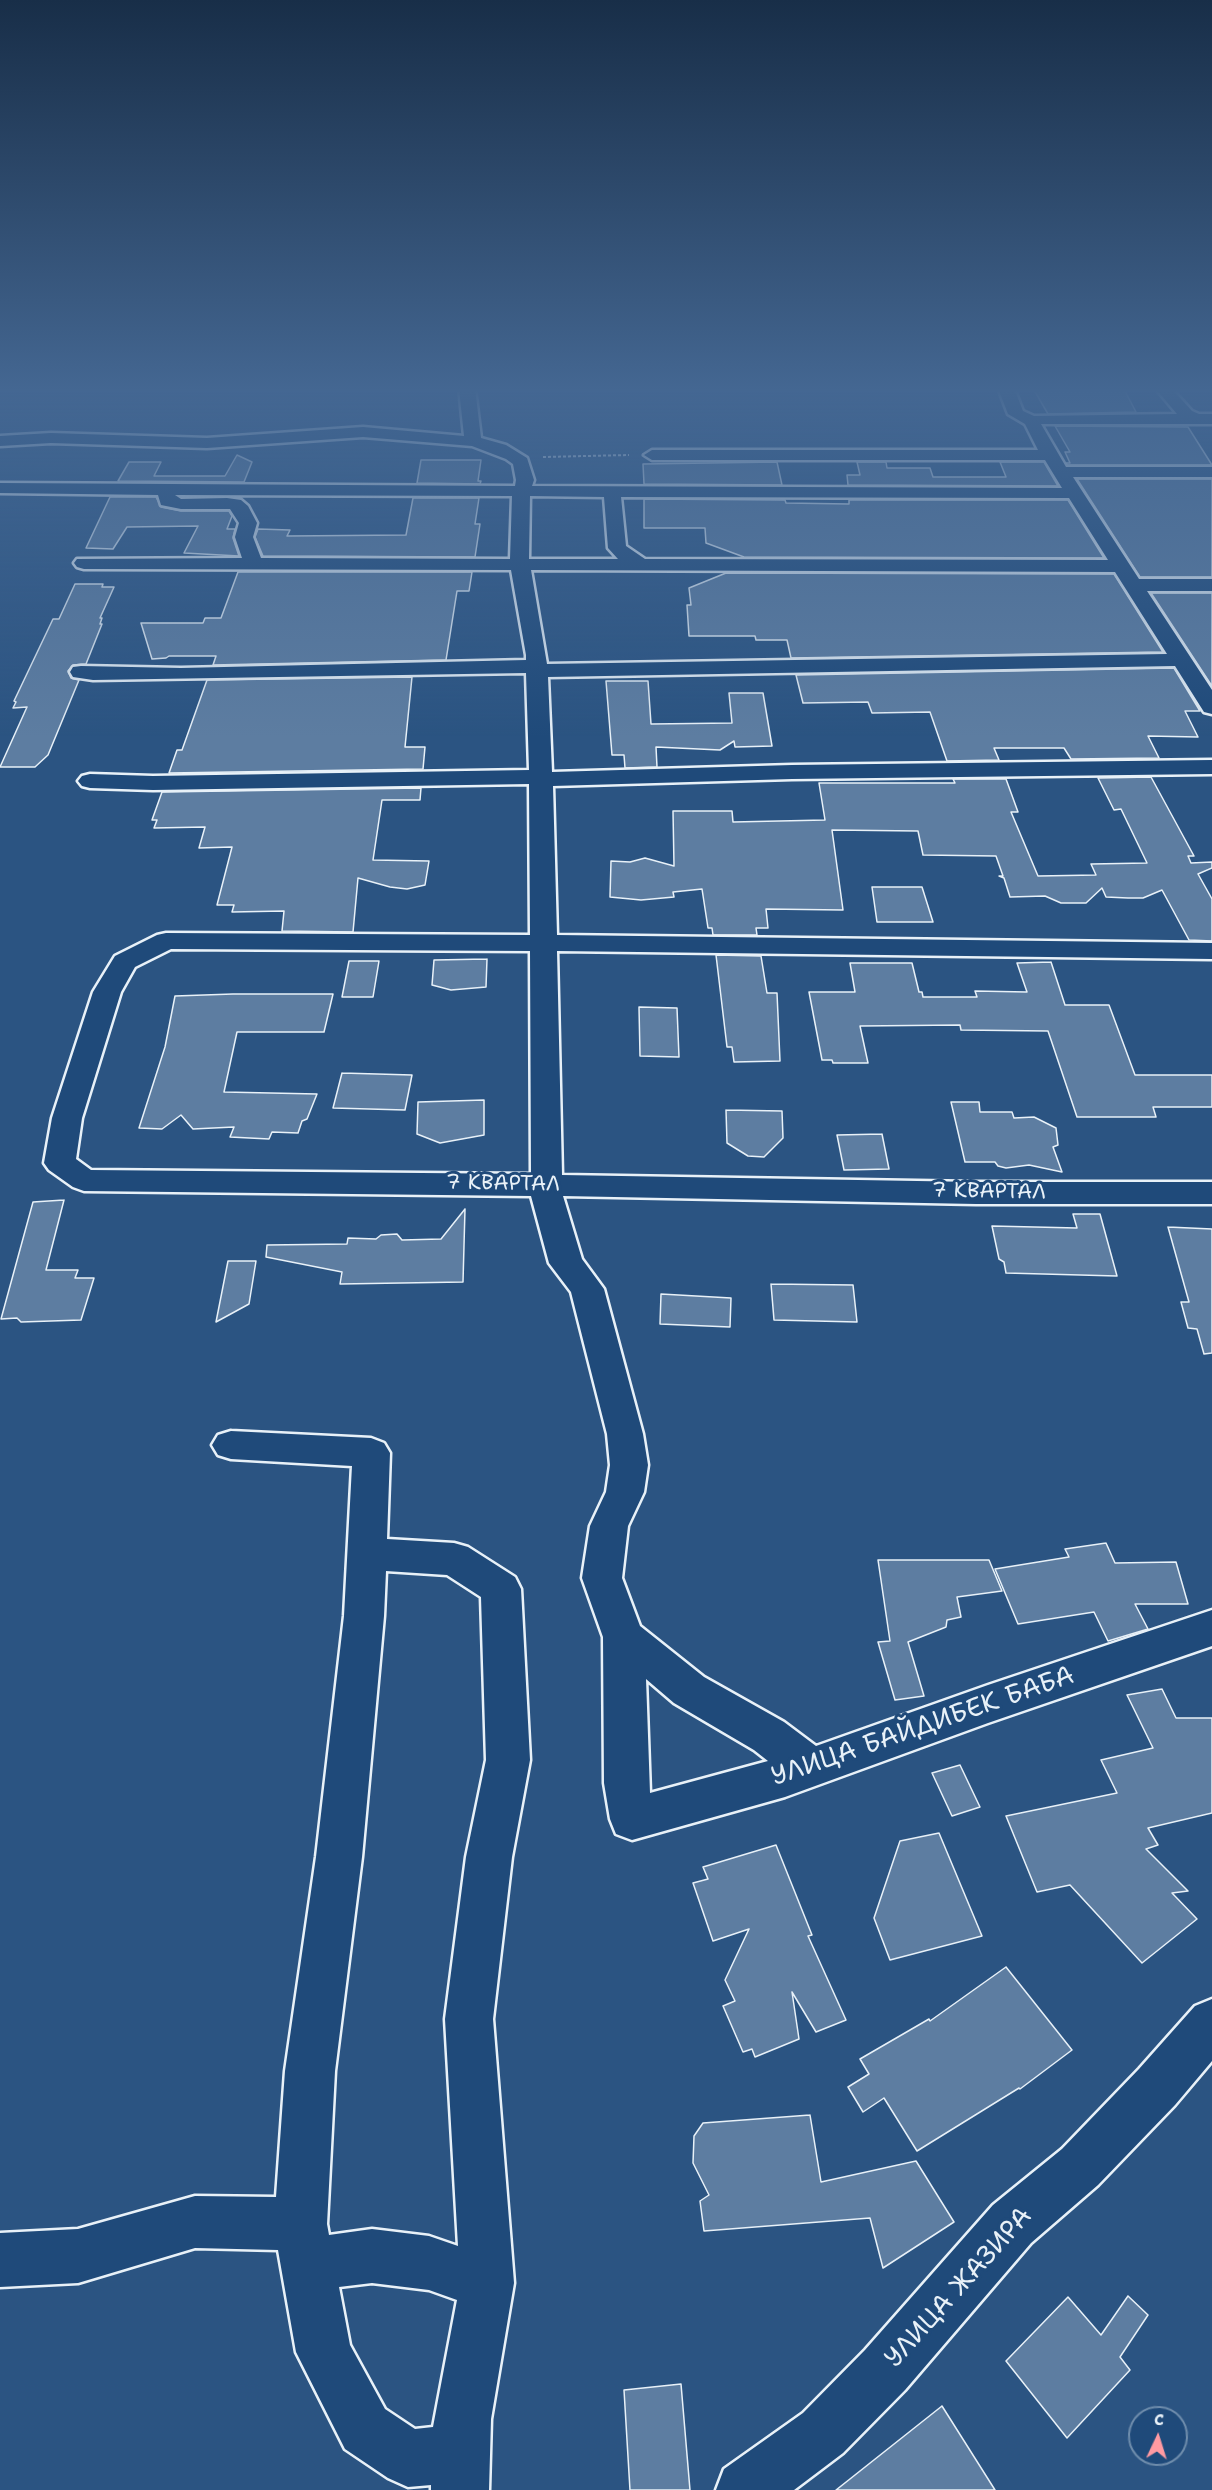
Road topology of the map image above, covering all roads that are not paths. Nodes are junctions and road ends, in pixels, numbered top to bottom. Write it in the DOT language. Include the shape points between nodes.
graph roads {
  1 [pos="235,504"];
  2 [pos="248,504"];
  3 [pos="519,504"];
  4 [pos="613,504"];
  5 [pos="1083,504"];
  6 [pos="242,510"];
  7 [pos="84,563"];
  8 [pos="254,564"];
  9 [pos="520,564"];
  10 [pos="644,565"];
  11 [pos="1122,567"];
  12 [pos="1134,585"];
  13 [pos="1212,585"];
  14 [pos="1181,660"];
  15 [pos="536,668"];
  16 [pos="81,672"];
  17 [pos="1212,707"];
  18 [pos="1212,767"];
  19 [pos="541,778"];
  20 [pos="90,781"];
  21 [pos="544,942"];
  22 [pos="1212,951"];
  23 [pos="549,1185"];
  24 [pos="1212,1193"];
  25 [pos="231,1445"];
  26 [pos="366,1554"];
  27 [pos="1212,1628"];
  28 [pos="624,1637"];
  29 [pos="811,1768"];
  30 [pos="1212,2023"];
  31 [pos="304,2244"];
  32 [pos="0,2260"];
  33 [pos="488,2283"];
  34 [pos="461,2472"];
  35 [pos="745,2490"];
  1 -- 6 [label="street"];
  2 -- 6 [label="street"];
  3 -- 9 [label="street"];
  4 -- 10 [label="street" via="617,548"];
  5 -- 11 [label="street"];
  6 -- 8 [label="street" via="248,523 244,537"];
  7 -- 8 [label="street"];
  8 -- 9 [label="street"];
  9 -- 10 [label="street"];
  9 -- 15 [label="street"];
  10 -- 11 [label="street"];
  11 -- 12 [label="street"];
  12 -- 13 [label="street"];
  12 -- 14 [label="street"];
  14 -- 15 [label="street"];
  14 -- 17 [label="street"];
  15 -- 16 [label="street"];
  15 -- 19 [label="street"];
  18 -- 19 [label="street"];
  19 -- 20 [label="street"];
  19 -- 21 [label="street"];
  21 -- 22 [label="street"];
  21 -- 23 [label="street"];
  21 -- 23 [label="street, 7 КВАРТАЛ" via="166,940 125,962 107,992 67,1118 60,1163 84,1180"];
  23 -- 24 [label="street, 7 КВАРТАЛ"];
  23 -- 28 [label="street" via="547,1197 566,1263 587,1289 625,1434 628,1474 625,1492 609,1526 602,1578"];
  25 -- 26 [label="street" via="371,1453"];
  26 -- 31 [label="street" via="364,1616 339,1857 310,2072"];
  26 -- 33 [label="street" via="454,1559 501,1589 508,1760 489,1857 469,2019"];
  27 -- 29 [label="street, УЛИЦА БАЙДИБЕК БАБА"];
  28 -- 29 [label="street" via="689,1690 770,1736"];
  28 -- 29 [label="street, УЛИЦА БАЙДИБЕК БАБА" via="626,1783 632,1819"];
  30 -- 35 [label="street, УЛИЦА ЖАЗИРА" via="1080,2167 1012,2224 885,2370 823,2433"];
  31 -- 32 [label="street" via="195,2222 78,2256"];
  31 -- 33 [label="street" via="429,2263"];
  31 -- 34 [label="street" via="324,2352 365,2429 408,2458"];
  33 -- 34 [label="street" via="462,2419"];
}
